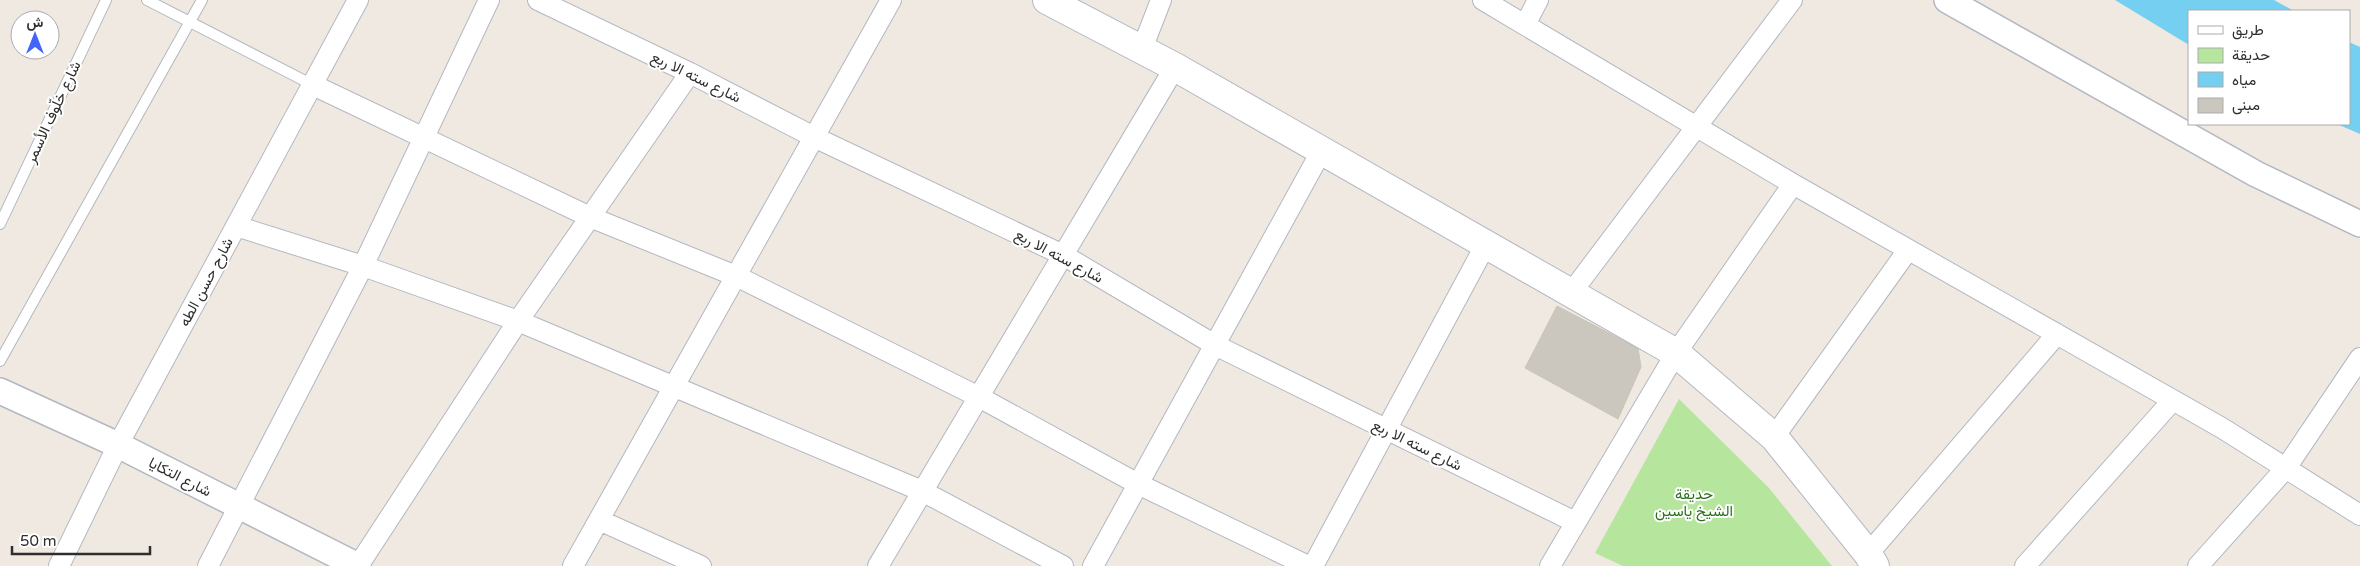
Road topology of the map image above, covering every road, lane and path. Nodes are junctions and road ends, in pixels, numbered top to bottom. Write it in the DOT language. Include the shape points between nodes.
graph roads {
  1 [pos="106,0"];
  2 [pos="147,0"];
  3 [pos="202,0"];
  4 [pos="358,0"];
  5 [pos="489,0"];
  6 [pos="538,0"];
  7 [pos="891,0"];
  8 [pos="1046,0"];
  9 [pos="1161,0"];
  10 [pos="1483,0"];
  11 [pos="1538,0"];
  12 [pos="1792,0"];
  13 [pos="1947,0"];
  14 [pos="190,21"];
  15 [pos="1525,25"];
  16 [pos="1142,49"];
  17 [pos="1175,67"];
  18 [pos="690,73"];
  19 [pos="313,85"];
  20 [pos="1696,126"];
  21 [pos="425,137"];
  22 [pos="814,137"];
  23 [pos="1322,150"];
  24 [pos="1792,184"];
  25 [pos="590,217"];
  26 [pos="0,224"];
  27 [pos="2360,224"];
  28 [pos="236,226"];
  29 [pos="1486,244"];
  30 [pos="1908,250"];
  31 [pos="1063,255"];
  32 [pos="363,266"];
  33 [pos="736,276"];
  34 [pos="1571,293"];
  35 [pos="518,321"];
  36 [pos="2057,334"];
  37 [pos="1215,345"];
  38 [pos="1676,353"];
  39 [pos="2360,358"];
  40 [pos="0,361"];
  41 [pos="674,386"];
  42 [pos="0,391"];
  43 [pos="979,397"];
  44 [pos="2173,400"];
  45 [pos="1386,430"];
  46 [pos="1774,437"];
  47 [pos="118,445"];
  48 [pos="2286,468"];
  49 [pos="1138,484"];
  50 [pos="922,491"];
  51 [pos="238,506"];
  52 [pos="2360,514"];
  53 [pos="599,520"];
  54 [pos="1575,522"];
  55 [pos="1872,560"];
  56 [pos="59,566"];
  57 [pos="208,566"];
  58 [pos="358,566"];
  59 [pos="573,566"];
  60 [pos="701,566"];
  61 [pos="878,566"];
  62 [pos="1064,566"];
  63 [pos="1093,566"];
  64 [pos="1308,566"];
  65 [pos="1313,566"];
  66 [pos="1550,566"];
  67 [pos="2025,566"];
  68 [pos="2198,566"];
  1 -- 26 [label="lane, شارع خلّوف الأسمر"];
  2 -- 14 [label="lane"];
  3 -- 14 [label="lane"];
  4 -- 19 [label="street, شارح حسن الطه"];
  5 -- 21 [label="street"];
  6 -- 18 [label="street, شارع سته الا ربع"];
  7 -- 22 [label="street"];
  8 -- 16 [label="main road"];
  9 -- 16 [label="street"];
  10 -- 15 [label="street"];
  11 -- 15 [label="street"];
  12 -- 20 [label="street"];
  13 -- 27 [label="street" via="2256,174"];
  14 -- 19 [label="lane"];
  14 -- 40 [label="lane"];
  15 -- 20 [label="street"];
  16 -- 17 [label="main road"];
  17 -- 23 [label="main road"];
  17 -- 31 [label="street"];
  18 -- 22 [label="street, شارع سته الا ربع"];
  18 -- 25 [label="street"];
  19 -- 21 [label="street"];
  19 -- 28 [label="street, شارح حسن الطه"];
  20 -- 24 [label="street"];
  20 -- 34 [label="street"];
  21 -- 25 [label="street"];
  21 -- 32 [label="street"];
  22 -- 31 [label="street, شارع سته الا ربع"];
  22 -- 33 [label="street"];
  23 -- 29 [label="main road"];
  23 -- 37 [label="street"];
  24 -- 30 [label="street"];
  24 -- 38 [label="street"];
  25 -- 33 [label="street"];
  25 -- 35 [label="street"];
  28 -- 32 [label="street"];
  28 -- 47 [label="street, شارح حسن الطه"];
  29 -- 34 [label="main road"];
  29 -- 45 [label="street"];
  30 -- 36 [label="street"];
  30 -- 46 [label="street"];
  31 -- 37 [label="street, شارع سته الا ربع"];
  31 -- 43 [label="street"];
  32 -- 35 [label="street"];
  32 -- 51 [label="street"];
  33 -- 41 [label="street"];
  33 -- 43 [label="street"];
  34 -- 38 [label="main road"];
  35 -- 41 [label="street"];
  35 -- 58 [label="street"];
  36 -- 44 [label="street"];
  36 -- 55 [label="street"];
  37 -- 45 [label="street, شارع سته الا ربع"];
  37 -- 49 [label="street"];
  38 -- 46 [label="main road"];
  38 -- 54 [label="street"];
  39 -- 48 [label="street"];
  41 -- 50 [label="street"];
  41 -- 53 [label="street"];
  42 -- 47 [label="street, شارع التكايا"];
  43 -- 49 [label="street"];
  43 -- 50 [label="street"];
  44 -- 48 [label="street"];
  44 -- 67 [label="street"];
  45 -- 54 [label="street, شارع سته الا ربع"];
  45 -- 65 [label="street"];
  46 -- 55 [label="main road"];
  47 -- 51 [label="street, شارع التكايا"];
  47 -- 56 [label="street, شارح حسن الطه"];
  48 -- 52 [label="street"];
  48 -- 68 [label="street"];
  49 -- 63 [label="street"];
  49 -- 64 [label="street"];
  50 -- 61 [label="street"];
  50 -- 62 [label="street"];
  51 -- 57 [label="street"];
  51 -- 58 [label="street, شارع التكايا"];
  53 -- 59 [label="street"];
  53 -- 60 [label="street"];
  54 -- 66 [label="street"];
}
